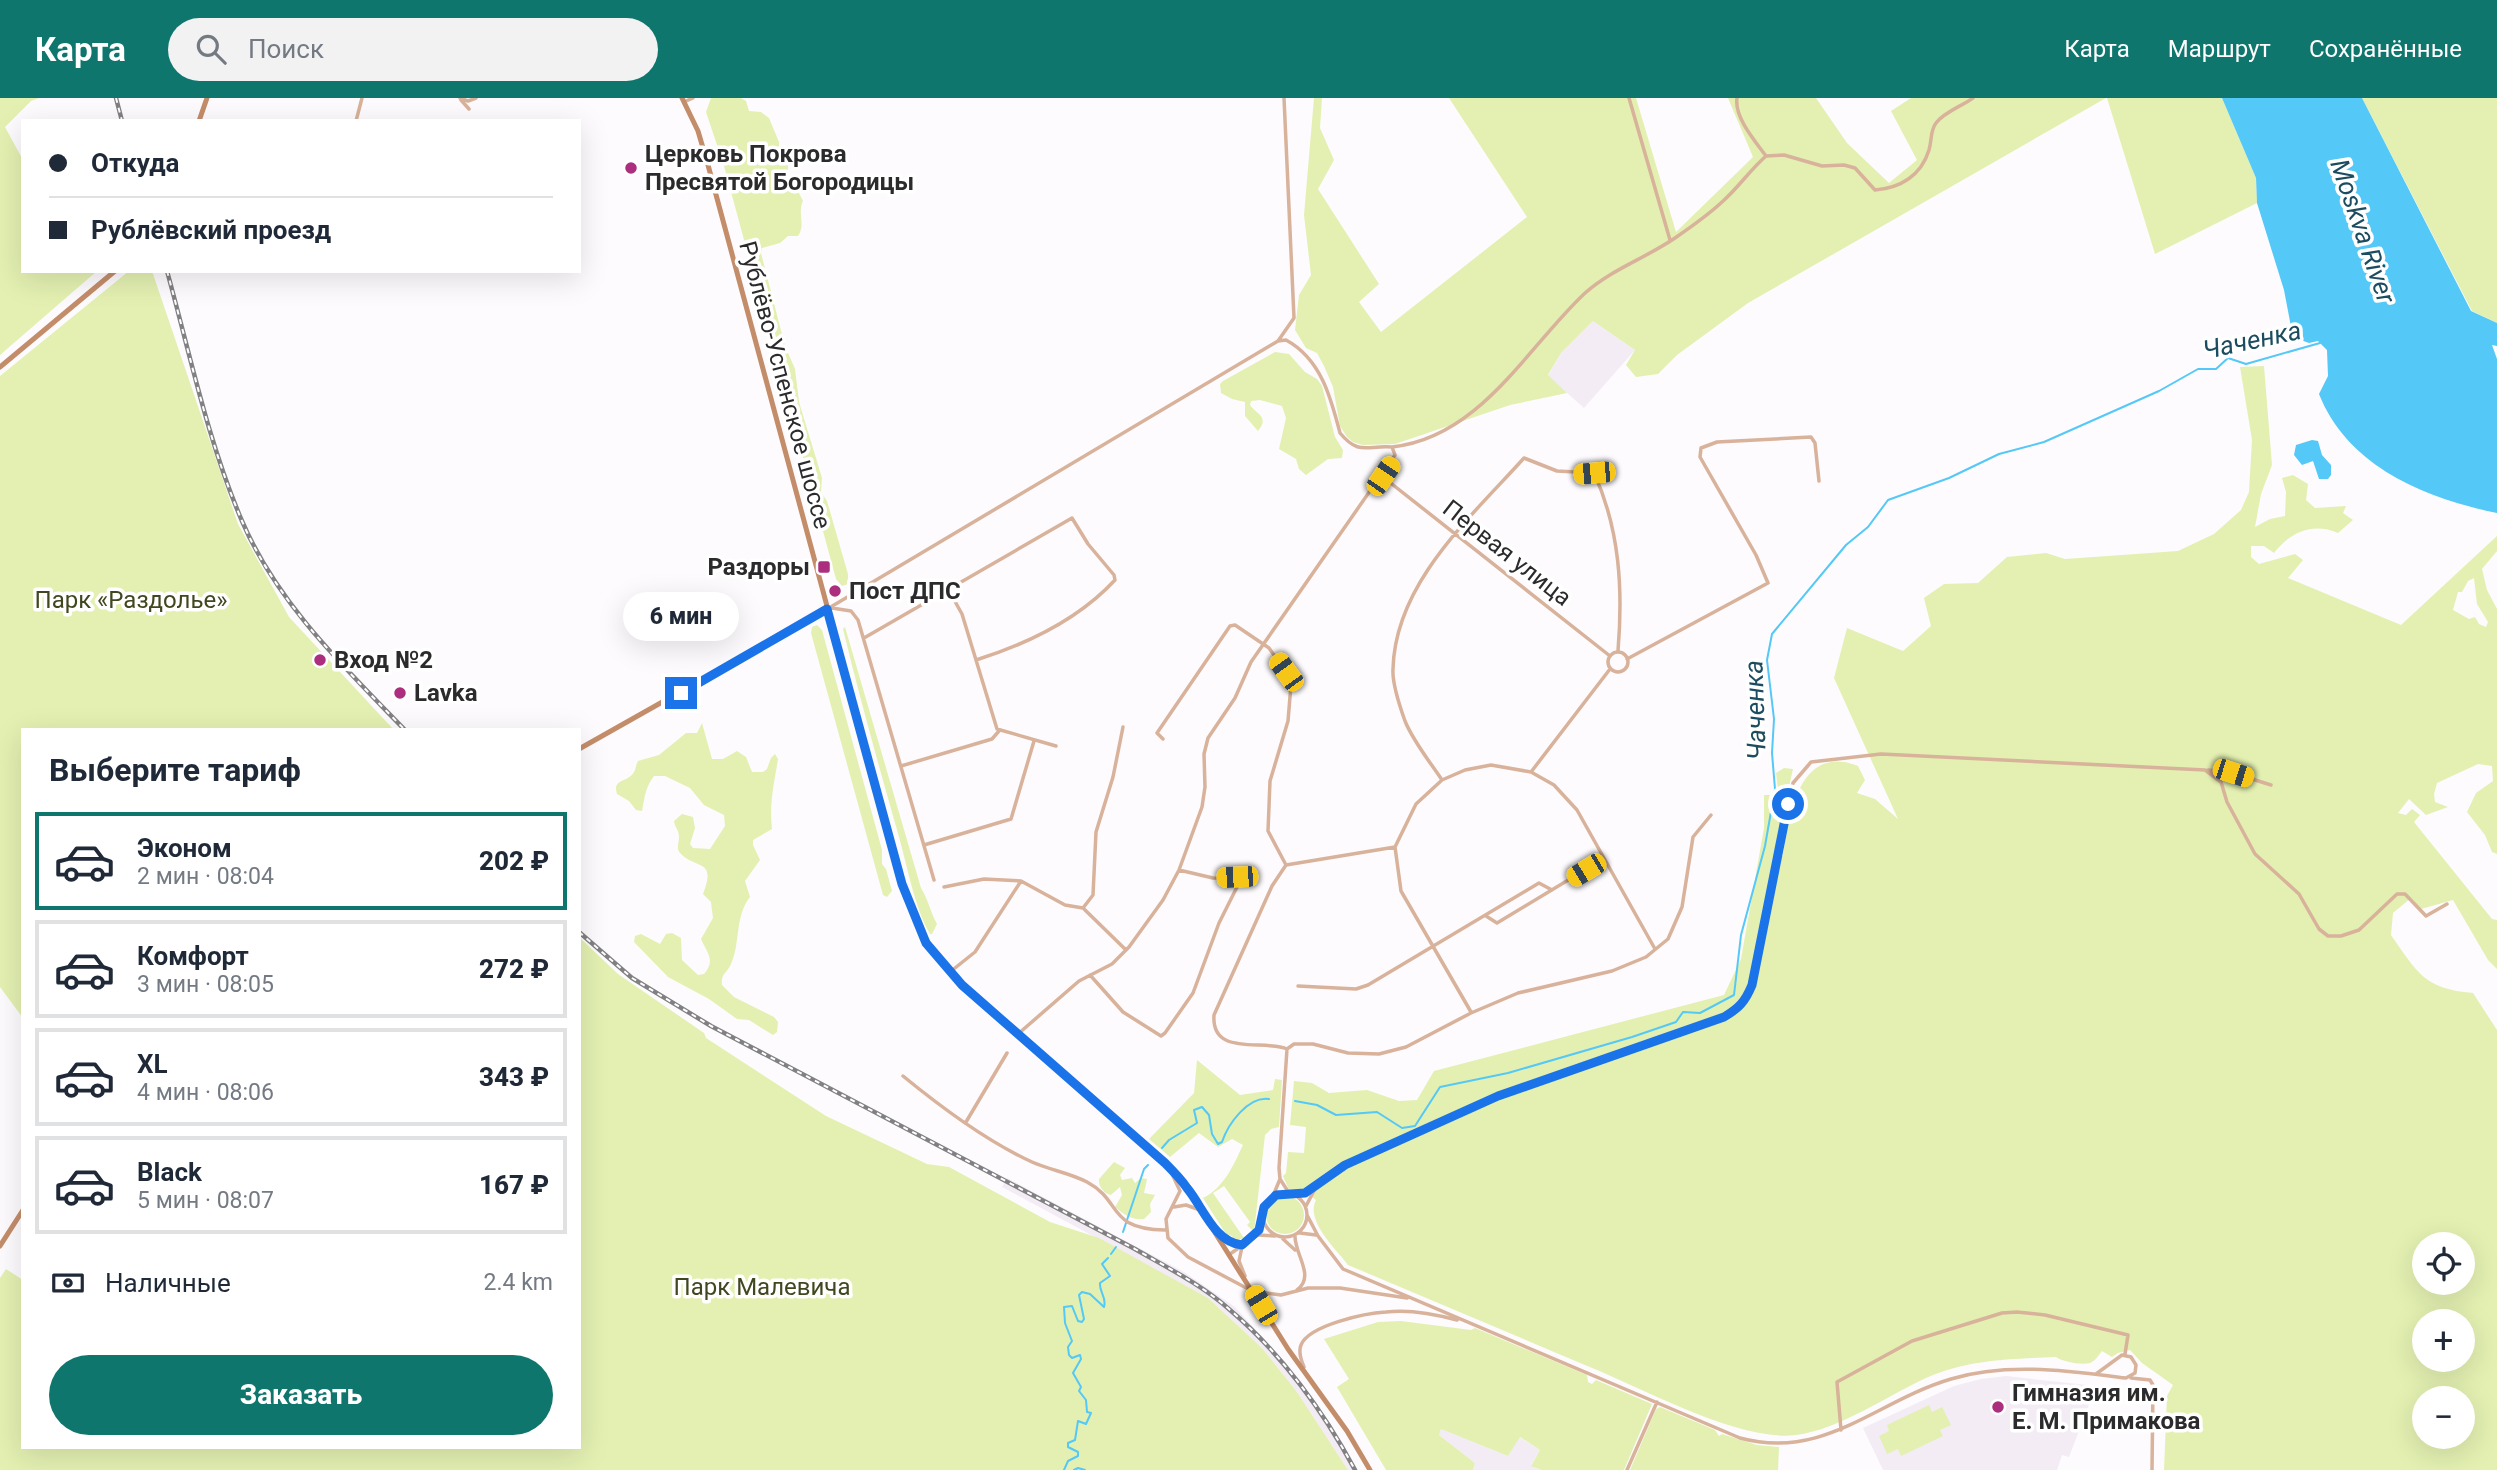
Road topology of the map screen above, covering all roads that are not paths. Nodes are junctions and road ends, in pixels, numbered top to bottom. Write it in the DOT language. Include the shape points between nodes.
graph roads {
  1 [pos="208,98"];
  2 [pos="362,98"];
  3 [pos="460,98"];
  4 [pos="476,98"];
  5 [pos="693,98"];
  6 [pos="1284,98"];
  7 [pos="1629,98"];
  8 [pos="1737,98"];
  9 [pos="1973,98"];
  10 [pos="683,100"];
  11 [pos="469,108"];
  12 [pos="200,119"];
  13 [pos="357,119"];
  14 [pos="1766,156"];
  15 [pos="1670,241"];
  16 [pos="113,273"];
  17 [pos="1278,341"];
  18 [pos="0,367"];
  19 [pos="1392,447"];
  20 [pos="1383,476"];
  21 [pos="1819,481"];
  22 [pos="1455,535"];
  23 [pos="948,589"];
  24 [pos="827,609"];
  25 [pos="864,638"];
  26 [pos="1264,644"];
  27 [pos="1618,651"];
  28 [pos="1609,656"];
  29 [pos="1627,659"];
  30 [pos="976,660"];
  31 [pos="1610,669"];
  32 [pos="1123,727"];
  33 [pos="999,731"];
  34 [pos="1163,739"];
  35 [pos="1034,740"];
  36 [pos="1056,746"];
  37 [pos="581,748"];
  38 [pos="901,766"];
  39 [pos="2206,770"];
  40 [pos="1531,772"];
  41 [pos="1442,780"];
  42 [pos="2271,785"];
  43 [pos="1711,815"];
  44 [pos="924,845"];
  45 [pos="1395,846"];
  46 [pos="1603,859"];
  47 [pos="1286,864"];
  48 [pos="1179,870"];
  49 [pos="934,880"];
  50 [pos="1021,881"];
  51 [pos="944,887"];
  52 [pos="1552,890"];
  53 [pos="2447,904"];
  54 [pos="1083,908"];
  55 [pos="1486,916"];
  56 [pos="1433,947"];
  57 [pos="1655,949"];
  58 [pos="1126,950"];
  59 [pos="950,972"];
  60 [pos="1090,975"];
  61 [pos="1298,986"];
  62 [pos="1471,1013"];
  63 [pos="1018,1034"];
  64 [pos="1287,1049"];
  65 [pos="1007,1053"];
  66 [pos="903,1076"];
  67 [pos="965,1122"];
  68 [pos="1165,1163"];
  69 [pos="1280,1179"];
  70 [pos="1318,1183"];
  71 [pos="1291,1194"];
  72 [pos="1273,1197"];
  73 [pos="1306,1207"];
  74 [pos="1172,1208"];
  75 [pos="1203,1211"];
  76 [pos="21,1213"];
  77 [pos="1263,1215"];
  78 [pos="1307,1215"];
  79 [pos="1211,1224"];
  80 [pos="1165,1230"];
  81 [pos="1296,1235"];
  82 [pos="1256,1236"];
  83 [pos="1318,1236"];
  84 [pos="1279,1237"];
  85 [pos="1242,1245"];
  86 [pos="0,1246"];
  87 [pos="1296,1252"];
  88 [pos="1229,1255"];
  89 [pos="1250,1287"];
  90 [pos="1296,1291"];
  91 [pos="1415,1300"];
  92 [pos="1471,1324"];
  93 [pos="2125,1354"];
  94 [pos="2096,1374"];
  95 [pos="1308,1378"];
  96 [pos="2131,1378"];
  97 [pos="1657,1402"];
  98 [pos="1840,1430"];
  99 [pos="1370,1470"];
  100 [pos="1627,1470"];
  101 [pos="2152,1470"];
  1 -- 12 [label="main road"];
  2 -- 13 [label="street"];
  3 -- 4 [label="street"];
  3 -- 11 [label="street"];
  5 -- 10 [label="street"];
  6 -- 17 [label="street" via="1294,318"];
  7 -- 15 [label="street"];
  8 -- 14 [label="street" via="1737,109"];
  9 -- 14 [label="street" via="1937,120 1921,165 1895,188 1875,190 1855,168"];
  10 -- 24 [label="main road, Рублёво-Успенское шоссе" via="708,165"];
  14 -- 15 [label="street" via="1722,202"];
  15 -- 19 [label="street" via="1584,294 1513,373 1458,423"];
  16 -- 18 [label="main road"];
  17 -- 19 [label="street" via="1294,345 1323,378 1345,439 1356,448"];
  17 -- 24 [label="street"];
  19 -- 20 [label="street" via="1395,456"];
  20 -- 22 [label="street, Первая улица"];
  20 -- 26 [label="street"];
  21 -- 29 [label="street" via="1811,438 1717,442 1701,448 1700,457 1768,583"];
  22 -- 27 [label="street" via="1524,458 1557,471 1594,473 1618,552 1622,608"];
  22 -- 28 [label="street, Первая улица"];
  22 -- 41 [label="street" via="1432,562 1409,606 1392,670 1405,722"];
  23 -- 25 [label="street"];
  23 -- 30 [label="street" via="962,614"];
  23 -- 30 [label="street" via="1072,518 1115,577 1077,613 1018,647"];
  24 -- 25 [label="street" via="851,611"];
  24 -- 37 [label="main road"];
  24 -- 59 [label="main road, Рублёво-Успенское шоссе" via="907,900 926,943"];
  25 -- 38 [label="street"];
  26 -- 34 [label="street" via="1230,626 1157,733"];
  26 -- 47 [label="street" via="1291,685 1288,720 1270,781 1268,831"];
  26 -- 48 [label="street" via="1208,738 1203,802"];
  27 -- 28 [label="street"];
  27 -- 29 [label="street"];
  28 -- 31 [label="street"];
  29 -- 31 [label="street" via="1621,671"];
  30 -- 33 [label="street"];
  31 -- 40 [label="street"];
  32 -- 54 [label="street" via="1096,832 1093,895"];
  33 -- 35 [label="street"];
  33 -- 38 [label="street" via="992,739"];
  35 -- 36 [label="street"];
  35 -- 44 [label="street" via="1011,819"];
  38 -- 44 [label="street"];
  39 -- 42 [label="street"];
  39 -- 53 [label="street" via="2221,782 2255,854 2299,894 2328,936 2359,930 2397,894 2405,894 2426,916"];
  39 -- 70 [label="street" via="1881,754 1811,762 1793,783 1752,985 1738,1009 1498,1096 1345,1165"];
  40 -- 41 [label="street" via="1491,765"];
  40 -- 46 [label="street" via="1554,785 1577,810"];
  41 -- 45 [label="street" via="1416,804"];
  43 -- 57 [label="street" via="1693,837 1682,907 1668,939"];
  44 -- 49 [label="street"];
  45 -- 47 [label="street"];
  45 -- 56 [label="street" via="1401,891"];
  46 -- 52 [label="street"];
  46 -- 57 [label="street"];
  47 -- 64 [label="street" via="1272,886 1213,1025 1232,1043"];
  48 -- 58 [label="street"];
  48 -- 60 [label="street" via="1241,879 1193,993 1165,1033 1161,1036 1123,1012"];
  50 -- 51 [label="street" via="984,879"];
  50 -- 54 [label="street" via="1065,905"];
  50 -- 59 [label="street" via="975,952"];
  52 -- 55 [label="street" via="1497,923"];
  52 -- 55 [label="street" via="1539,883"];
  54 -- 58 [label="street"];
  55 -- 56 [label="street"];
  56 -- 61 [label="street" via="1356,989"];
  56 -- 62 [label="street"];
  57 -- 62 [label="street" via="1612,971 1518,993"];
  58 -- 60 [label="street" via="1108,967"];
  59 -- 63 [label="main road, Рублёво-Успенское шоссе"];
  60 -- 63 [label="street"];
  62 -- 64 [label="street" via="1406,1046 1379,1054 1348,1053 1313,1044 1294,1044"];
  63 -- 68 [label="main road, Рублёво-Успенское шоссе"];
  64 -- 69 [label="street"];
  65 -- 67 [label="street"];
  66 -- 67 [label="street"];
  67 -- 80 [label="street" via="1031,1162 1087,1182 1132,1225"];
  68 -- 74 [label="street" via="1180,1191"];
  68 -- 75 [label="main road, Рублёво-Успенское шоссе"];
  69 -- 71 [label="street"];
  69 -- 72 [label="street"];
  70 -- 71 [label="street" via="1305,1193"];
  70 -- 73 [label="street"];
  71 -- 72 [label="street"];
  71 -- 73 [label="street"];
  72 -- 77 [label="street"];
  73 -- 78 [label="street"];
  74 -- 75 [label="street" via="1186,1205"];
  74 -- 80 [label="street"];
  75 -- 79 [label="main road, Рублёво-Успенское шоссе"];
  76 -- 86 [label="main road"];
  77 -- 82 [label="street"];
  77 -- 84 [label="street" via="1266,1228"];
  78 -- 81 [label="street"];
  78 -- 83 [label="street"];
  79 -- 85 [label="street" via="1229,1241"];
  79 -- 88 [label="main road, Рублёво-Успенское шоссе"];
  80 -- 90 [label="street" via="1173,1246 1252,1292 1281,1295"];
  81 -- 83 [label="street"];
  81 -- 84 [label="street"];
  81 -- 87 [label="street"];
  82 -- 84 [label="street"];
  82 -- 85 [label="street"];
  83 -- 91 [label="street" via="1343,1269"];
  84 -- 87 [label="street"];
  85 -- 88 [label="street"];
  85 -- 89 [label="street" via="1240,1261"];
  87 -- 90 [label="street" via="1306,1274"];
  88 -- 89 [label="main road, Рублёво-Успенское шоссе"];
  89 -- 95 [label="main road, Рублёво-Успенское шоссе"];
  90 -- 91 [label="street" via="1340,1288"];
  91 -- 92 [label="street"];
  92 -- 95 [label="street" via="1435,1314 1388,1311 1335,1324 1312,1333 1301,1344"];
  92 -- 97 [label="street"];
  93 -- 94 [label="street"];
  93 -- 96 [label="street" via="2136,1365"];
  93 -- 98 [label="street" via="2128,1335 2078,1322 2017,1311 1981,1318 1912,1341 1837,1382"];
  94 -- 96 [label="street"];
  94 -- 98 [label="street" via="2037,1369 1969,1374 1936,1384"];
  95 -- 99 [label="main road, Рублёво-Успенское шоссе"];
  96 -- 101 [label="street" via="2150,1380 2153,1385"];
  97 -- 98 [label="street" via="1740,1438 1763,1443 1793,1443"];
  97 -- 100 [label="street"];
}
